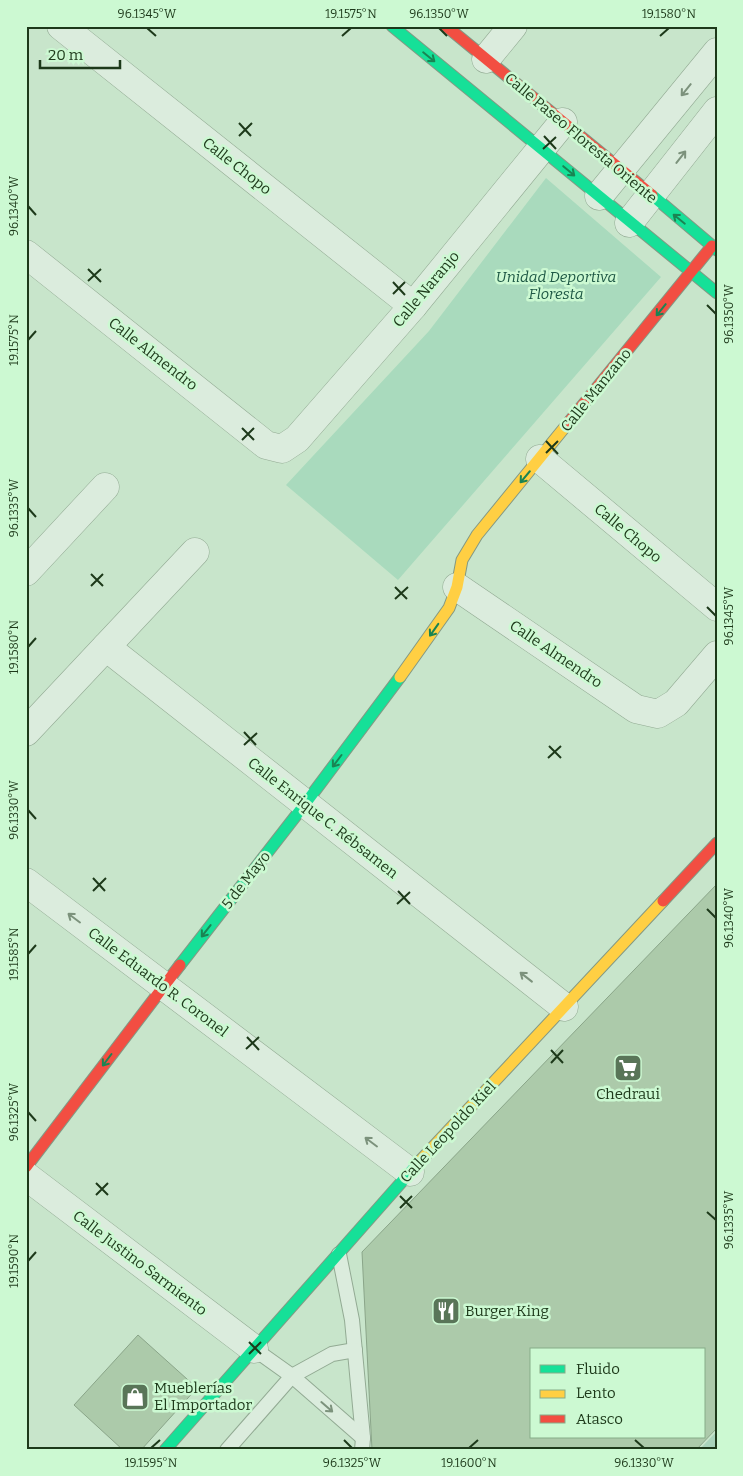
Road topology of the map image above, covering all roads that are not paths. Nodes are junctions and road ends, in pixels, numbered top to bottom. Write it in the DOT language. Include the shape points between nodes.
graph roads {
  1 [pos="61,26"];
  2 [pos="392,26"];
  3 [pos="446,26"];
  4 [pos="513,26"];
  5 [pos="717,52"];
  6 [pos="486,59"];
  7 [pos="717,111"];
  8 [pos="563,122"];
  9 [pos="542,148"];
  10 [pos="620,169"];
  11 [pos="599,196"];
  12 [pos="651,196"];
  13 [pos="630,223"];
  14 [pos="714,248"];
  15 [pos="26,254"];
  16 [pos="692,272"];
  17 [pos="717,293"];
  18 [pos="413,306"];
  19 [pos="282,449"];
  20 [pos="540,459"];
  21 [pos="105,487"];
  22 [pos="195,552"];
  23 [pos="26,572"];
  24 [pos="457,588"];
  25 [pos="717,607"];
  26 [pos="106,647"];
  27 [pos="717,655"];
  28 [pos="26,732"];
  29 [pos="305,804"];
  30 [pos="717,842"];
  31 [pos="26,882"];
  32 [pos="163,986"];
  33 [pos="564,1007"];
  34 [pos="26,1167"];
  35 [pos="410,1172"];
  36 [pos="26,1176"];
  37 [pos="339,1254"];
  38 [pos="254,1349"];
  39 [pos="355,1350"];
  40 [pos="292,1376"];
  41 [pos="362,1444"];
  42 [pos="165,1450"];
  43 [pos="227,1450"];
  1 -- 18 [label="street, Calle Chopo"];
  2 -- 9 [label="street, one-way"];
  3 -- 6 [label="street, Calle Paseo Floresta Oriente"];
  4 -- 6 [label="street"];
  5 -- 10 [label="street, one-way"];
  6 -- 8 [label="street, Calle Paseo Floresta Oriente"];
  12 -- 7 [label="street, one-way"];
  8 -- 9 [label="street, Calle Naranjo"];
  8 -- 10 [label="street, Calle Paseo Floresta Oriente"];
  9 -- 11 [label="street, one-way"];
  9 -- 18 [label="street, Calle Naranjo"];
  10 -- 11 [label="street"];
  10 -- 12 [label="street, Calle Paseo Floresta Oriente"];
  11 -- 13 [label="street"];
  12 -- 13 [label="street"];
  14 -- 12 [label="street, Calle Paseo Floresta Oriente, one-way"];
  13 -- 16 [label="street"];
  14 -- 16 [label="street, Calle Manzano"];
  15 -- 19 [label="street, Calle Almendro" via="266,445"];
  16 -- 17 [label="street"];
  16 -- 20 [label="street, Calle Manzano, one-way"];
  18 -- 19 [label="street, Calle Naranjo" via="297,439"];
  20 -- 24 [label="street, Calle Manzano, one-way" via="476,535 462,560"];
  20 -- 25 [label="street, Calle Chopo"];
  21 -- 23 [label="street"];
  22 -- 26 [label="street"];
  24 -- 27 [label="street, Calle Almendro" via="636,709 658,714 676,704"];
  24 -- 29 [label="street, 5 de Mayo, one-way" via="435,630"];
  26 -- 28 [label="street"];
  26 -- 29 [label="street, Calle Enrique C. Rébsamen"];
  29 -- 32 [label="street, 5 de Mayo, one-way"];
  33 -- 29 [label="street, Calle Enrique C. Rébsamen, one-way"];
  30 -- 33 [label="street, Calle Leopoldo Kiel"];
  32 -- 31 [label="street, Calle Eduardo R. Coronel, one-way"];
  32 -- 34 [label="street, 5 de Mayo, one-way"];
  35 -- 32 [label="street, Calle Eduardo R. Coronel, one-way"];
  33 -- 35 [label="street, Calle Leopoldo Kiel"];
  35 -- 37 [label="street, Calle Leopoldo Kiel"];
  36 -- 38 [label="street, Calle Justino Sarmiento"];
  37 -- 38 [label="street, Calle Leopoldo Kiel"];
  37 -- 39 [label="lane"];
  38 -- 40 [label="lane"];
  38 -- 42 [label="street, Calle Leopoldo Kiel"];
  39 -- 40 [label="lane" via="332,1354"];
  39 -- 41 [label="lane"];
  40 -- 41 [label="lane, one-way"];
  40 -- 43 [label="lane"];
}
